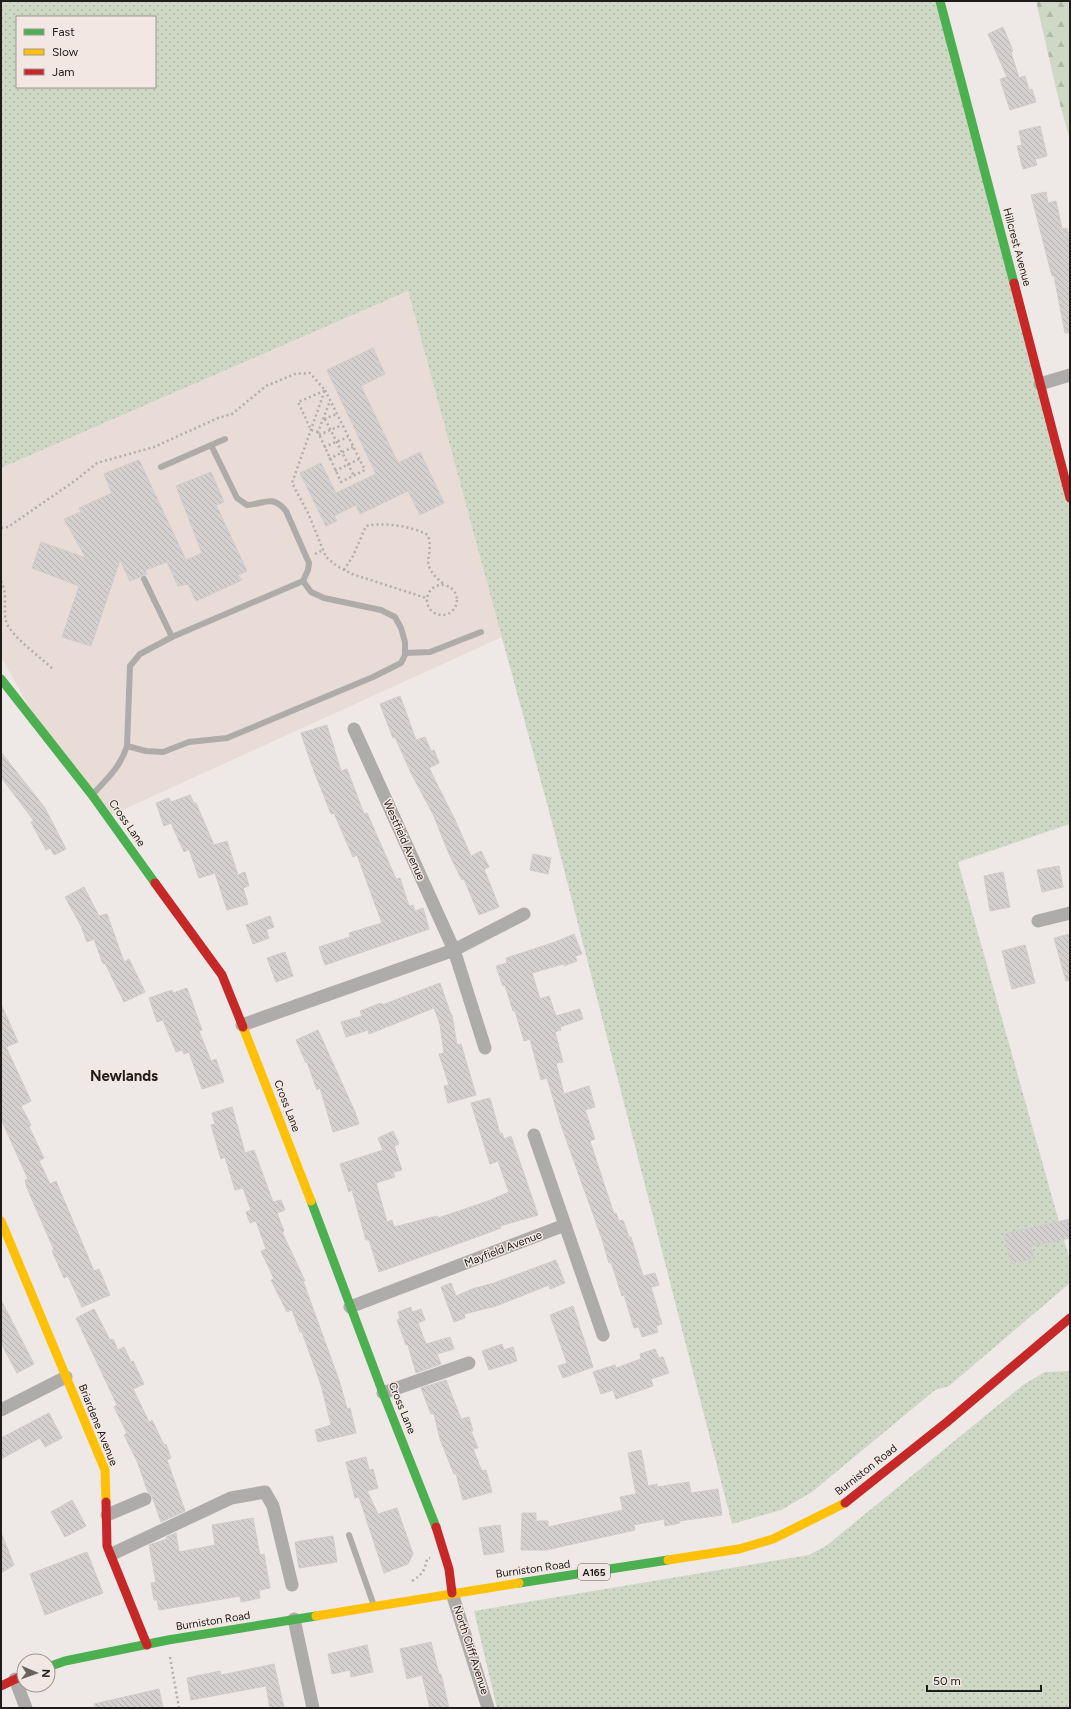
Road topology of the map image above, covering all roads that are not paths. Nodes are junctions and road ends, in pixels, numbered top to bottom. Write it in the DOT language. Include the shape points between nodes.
graph roads {
  1 [pos="940,1"];
  2 [pos="1070,375"];
  3 [pos="1040,384"];
  4 [pos="225,439"];
  5 [pos="211,445"];
  6 [pos="160,468"];
  7 [pos="1070,498"];
  8 [pos="144,579"];
  9 [pos="303,581"];
  10 [pos="481,632"];
  11 [pos="172,637"];
  12 [pos="406,652"];
  13 [pos="1,679"];
  14 [pos="354,729"];
  15 [pos="127,746"];
  16 [pos="92,795"];
  17 [pos="1070,912"];
  18 [pos="524,914"];
  19 [pos="1038,921"];
  20 [pos="454,950"];
  21 [pos="242,1026"];
  22 [pos="485,1048"];
  23 [pos="534,1135"];
  24 [pos="1,1221"];
  25 [pos="565,1225"];
  26 [pos="350,1307"];
  27 [pos="1070,1318"];
  28 [pos="602,1335"];
  29 [pos="469,1363"];
  30 [pos="66,1377"];
  31 [pos="383,1393"];
  32 [pos="1,1410"];
  33 [pos="145,1499"];
  34 [pos="107,1515"];
  35 [pos="350,1535"];
  36 [pos="112,1554"];
  37 [pos="292,1586"];
  38 [pos="452,1593"];
  39 [pos="374,1606"];
  40 [pos="294,1620"];
  41 [pos="147,1645"];
  42 [pos="56,1664"];
  43 [pos="16,1679"];
  44 [pos="1,1686"];
  45 [pos="23,1693"];
  46 [pos="26,1708"];
  47 [pos="313,1708"];
  48 [pos="488,1708"];
  1 -- 3 [label="street, Hillcrest Avenue"];
  2 -- 3 [label="street"];
  3 -- 7 [label="street, Hillcrest Avenue"];
  4 -- 5 [label="lane"];
  5 -- 6 [label="lane"];
  5 -- 9 [label="lane" via="237,498 247,505 272,500 281,504 286,511 309,563"];
  8 -- 11 [label="lane"];
  9 -- 11 [label="lane"];
  9 -- 12 [label="lane" via="312,592 324,598 381,610 395,617 401,628"];
  10 -- 12 [label="lane" via="430,652"];
  11 -- 15 [label="lane" via="140,654 130,666"];
  12 -- 15 [label="lane" via="400,663 373,677 227,738 189,742 163,752"];
  13 -- 16 [label="street, Cross Lane"];
  14 -- 20 [label="street, Westfield Avenue"];
  15 -- 16 [label="lane" via="119,766"];
  16 -- 21 [label="street, Cross Lane" via="222,975"];
  17 -- 19 [label="street"];
  18 -- 20 [label="street"];
  20 -- 21 [label="street"];
  20 -- 22 [label="street, Westfield Avenue"];
  21 -- 26 [label="street, Cross Lane"];
  23 -- 25 [label="street"];
  24 -- 30 [label="street, Briardene Avenue"];
  25 -- 26 [label="street, Mayfield Avenue"];
  25 -- 28 [label="street"];
  26 -- 31 [label="street, Cross Lane"];
  27 -- 38 [label="street, Burniston Road / A165" via="948,1422 845,1503 773,1539 739,1549"];
  29 -- 31 [label="street"];
  30 -- 32 [label="street"];
  30 -- 34 [label="street, Briardene Avenue" via="105,1470"];
  31 -- 38 [label="street, Cross Lane" via="444,1548"];
  33 -- 34 [label="street"];
  34 -- 36 [label="street, Briardene Avenue" via="107,1546"];
  35 -- 39 [label="lane"];
  36 -- 37 [label="street" via="231,1498 265,1492 273,1506"];
  36 -- 41 [label="street, Briardene Avenue"];
  38 -- 39 [label="street, Burniston Road / A165"];
  38 -- 48 [label="street, North Cliff Avenue"];
  39 -- 40 [label="street, Burniston Road / A165"];
  40 -- 41 [label="street, Burniston Road / A165"];
  40 -- 47 [label="street"];
  41 -- 42 [label="street, Burniston Road / A165"];
  43 -- 44 [label="street"];
  45 -- 46 [label="street"];
}
